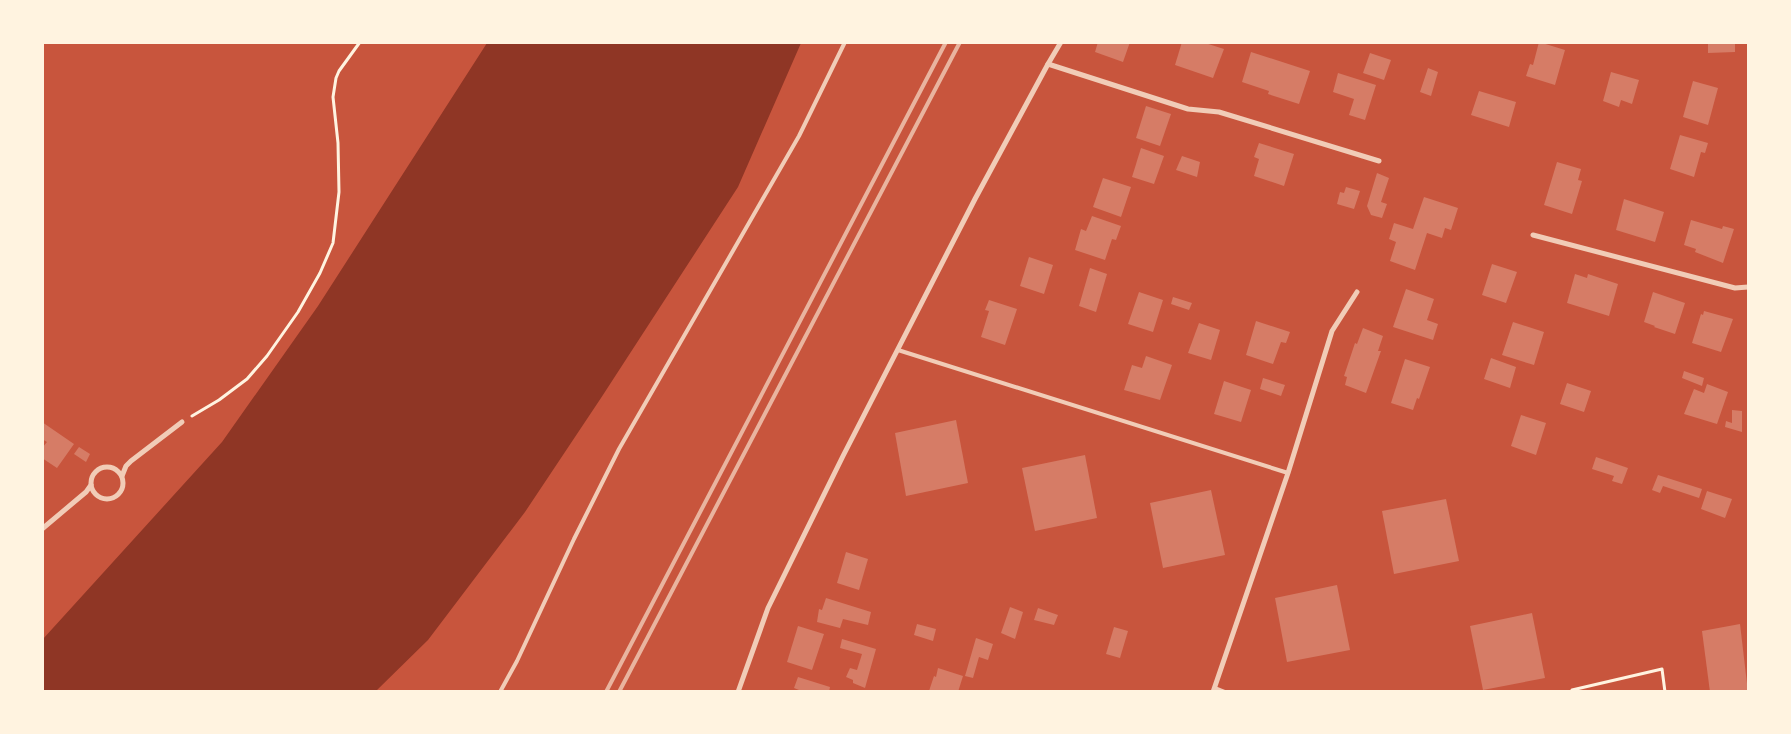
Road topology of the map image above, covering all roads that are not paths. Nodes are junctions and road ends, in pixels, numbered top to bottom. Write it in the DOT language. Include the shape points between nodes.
graph roads {
  1 [pos="845,42"];
  2 [pos="1061,42"];
  3 [pos="1048,64"];
  4 [pos="1379,161"];
  5 [pos="1533,235"];
  6 [pos="1748,287"];
  7 [pos="1357,292"];
  8 [pos="898,350"];
  9 [pos="182,422"];
  10 [pos="131,461"];
  11 [pos="110,467"];
  12 [pos="1288,473"];
  13 [pos="122,477"];
  14 [pos="91,484"];
  15 [pos="97,496"];
  16 [pos="78,499"];
  17 [pos="42,530"];
  18 [pos="1214,690"];
  19 [pos="500,692"];
  20 [pos="738,692"];
  21 [pos="1225,692"];
  1 -- 19 [label="lane" via="799,136 619,449"];
  2 -- 3 [label="street"];
  3 -- 4 [label="street" via="1188,109 1219,112"];
  3 -- 8 [label="street"];
  5 -- 6 [label="street" via="1735,288"];
  7 -- 12 [label="street" via="1332,330"];
  8 -- 12 [label="lane"];
  8 -- 20 [label="street" via="768,608"];
  9 -- 10 [label="street"];
  10 -- 11 [label="street"];
  10 -- 13 [label="street"];
  11 -- 13 [label="street"];
  11 -- 14 [label="street" via="104,466 95,471"];
  12 -- 18 [label="street"];
  13 -- 15 [label="street" via="122,487 117,496 107,499"];
  14 -- 15 [label="street"];
  14 -- 16 [label="street"];
  15 -- 16 [label="street"];
  16 -- 17 [label="street"];
  18 -- 21 [label="lane"];
}
